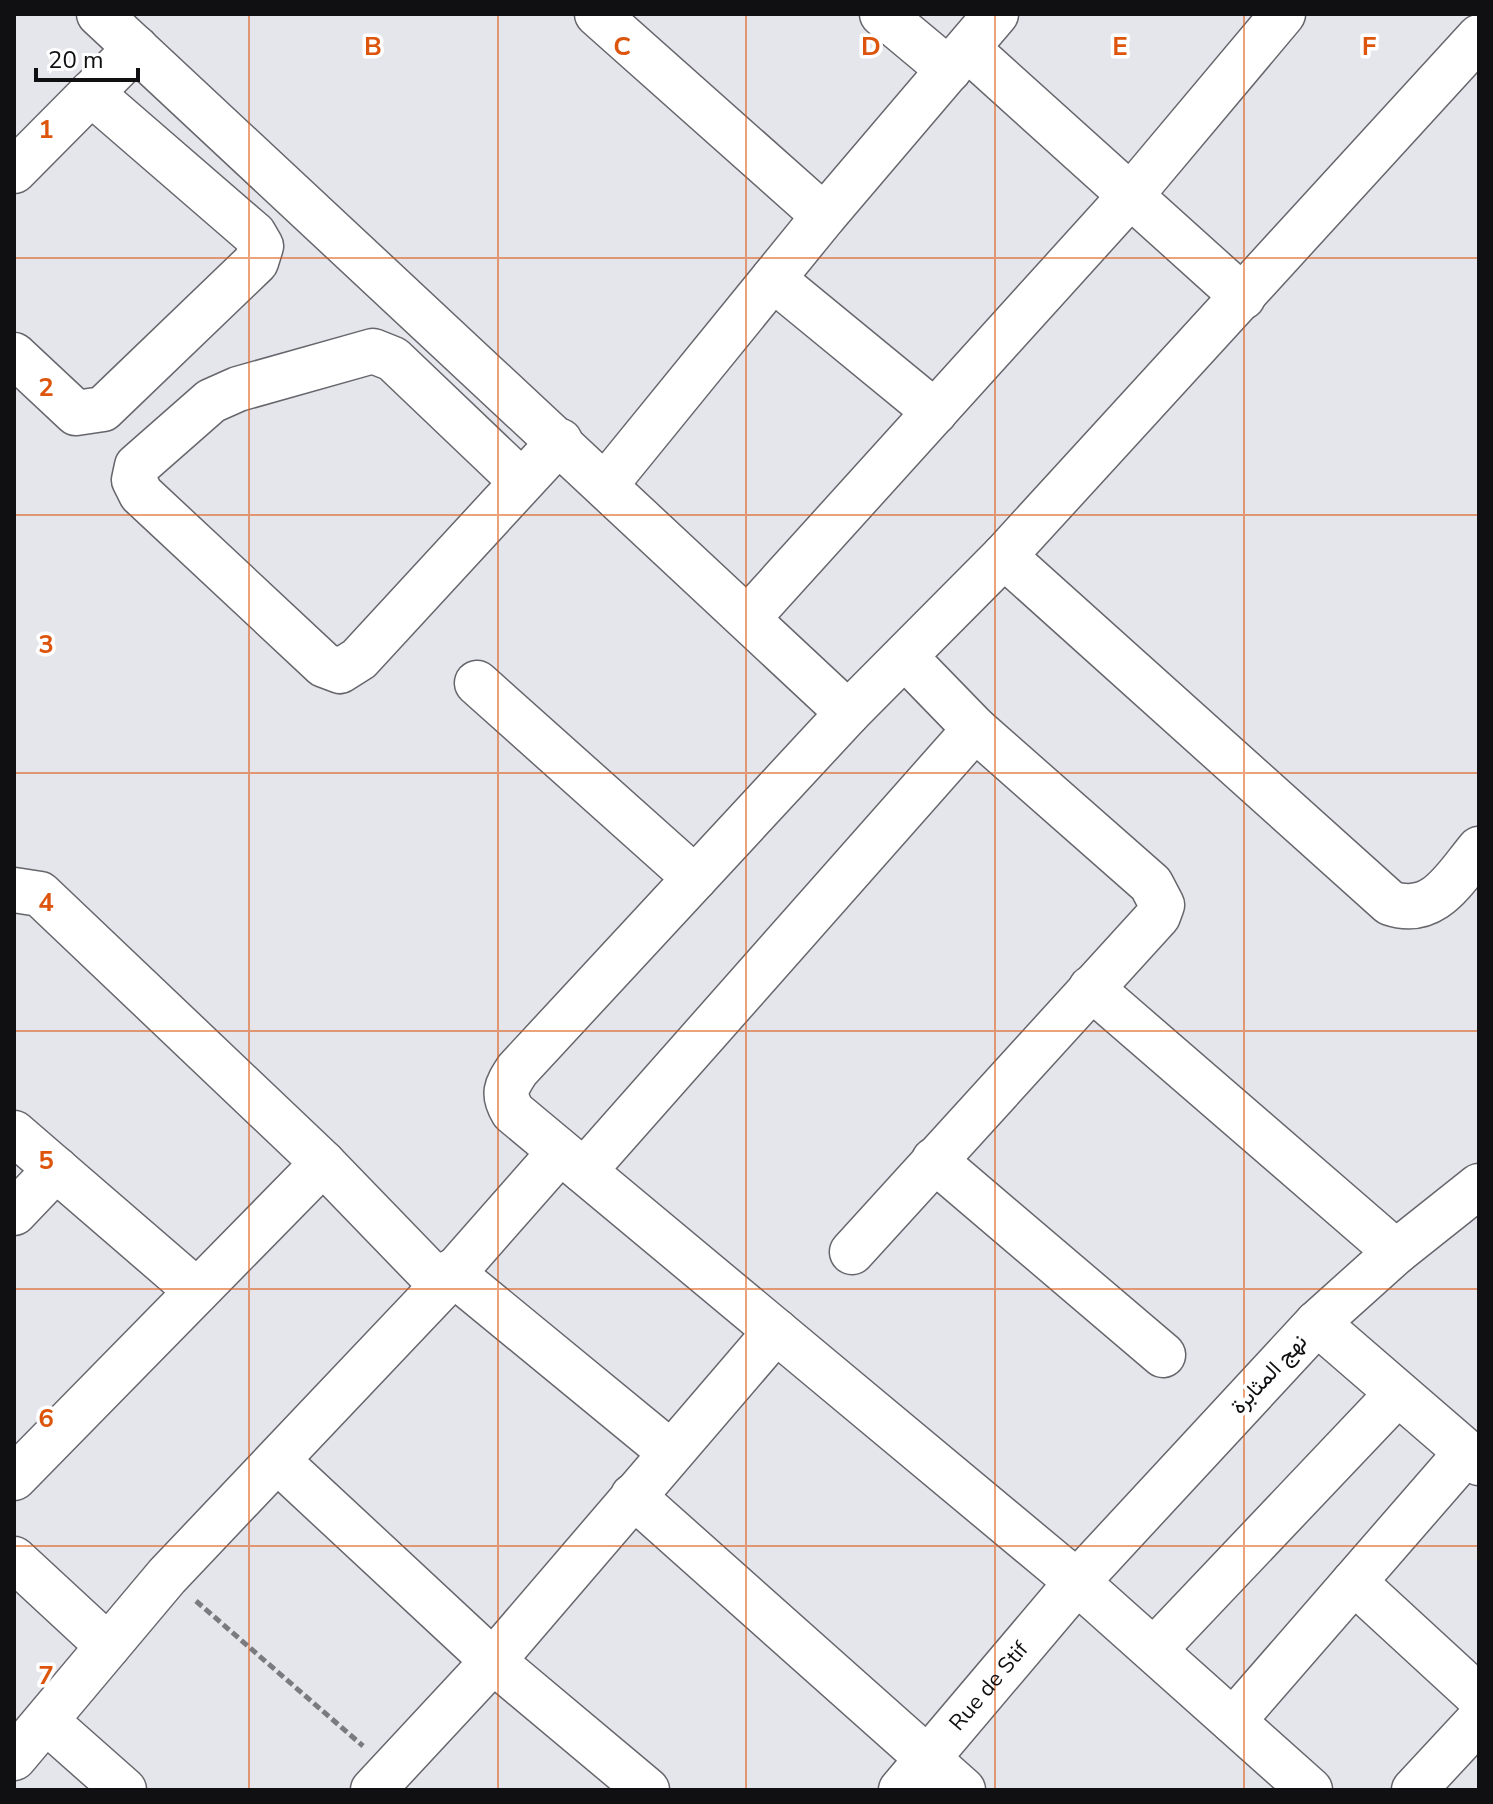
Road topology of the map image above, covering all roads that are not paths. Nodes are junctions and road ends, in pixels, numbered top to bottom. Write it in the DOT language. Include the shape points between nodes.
graph roads {
  1 [pos="99,14"];
  2 [pos="597,14"];
  3 [pos="882,14"];
  4 [pos="996,14"];
  5 [pos="1283,14"];
  6 [pos="1479,37"];
  7 [pos="136,48"];
  8 [pos="959,59"];
  9 [pos="91,93"];
  10 [pos="14,171"];
  11 [pos="1131,195"];
  12 [pos="824,216"];
  13 [pos="773,279"];
  14 [pos="1243,297"];
  15 [pos="14,355"];
  16 [pos="935,412"];
  17 [pos="560,441"];
  18 [pos="522,482"];
  19 [pos="606,484"];
  20 [pos="1004,556"];
  21 [pos="749,617"];
  22 [pos="906,658"];
  23 [pos="477,683"];
  24 [pos="848,713"];
  25 [pos="975,729"];
  26 [pos="1479,849"];
  27 [pos="695,878"];
  28 [pos="14,890"];
  29 [pos="1091,988"];
  30 [pos="14,1133"];
  31 [pos="934,1160"];
  32 [pos="572,1162"];
  33 [pos="323,1163"];
  34 [pos="56,1169"];
  35 [pos="1479,1186"];
  36 [pos="14,1213"];
  37 [pos="852,1252"];
  38 [pos="1396,1252"];
  39 [pos="447,1279"];
  40 [pos="197,1291"];
  41 [pos="1317,1323"];
  42 [pos="776,1331"];
  43 [pos="1163,1355"];
  44 [pos="1397,1394"];
  45 [pos="670,1452"];
  46 [pos="1473,1458"];
  47 [pos="278,1461"];
  48 [pos="14,1478"];
  49 [pos="633,1496"];
  50 [pos="14,1559"];
  51 [pos="1077,1582"];
  52 [pos="1354,1582"];
  53 [pos="108,1646"];
  54 [pos="1154,1650"];
  55 [pos="493,1661"];
  56 [pos="1479,1697"];
  57 [pos="1479,1720"];
  58 [pos="46,1721"];
  59 [pos="1233,1721"];
  60 [pos="14,1758"];
  61 [pos="916,1774"];
  62 [pos="382,1780"];
  63 [pos="124,1790"];
  64 [pos="647,1790"];
  65 [pos="963,1790"];
  66 [pos="1310,1790"];
  67 [pos="1414,1790"];
  1 -- 7 [label="street"];
  2 -- 12 [label="street"];
  3 -- 8 [label="street"];
  4 -- 8 [label="street"];
  5 -- 11 [label="street"];
  6 -- 14 [label="street"];
  7 -- 9 [label="street"];
  7 -- 17 [label="street"];
  8 -- 11 [label="street"];
  8 -- 12 [label="street"];
  9 -- 10 [label="street"];
  9 -- 15 [label="street" via="254,234 261,246 256,262 103,409 76,413"];
  11 -- 14 [label="street"];
  11 -- 16 [label="street"];
  12 -- 13 [label="street"];
  13 -- 16 [label="street"];
  13 -- 19 [label="street"];
  14 -- 20 [label="street"];
  16 -- 21 [label="street"];
  17 -- 18 [label="street"];
  17 -- 19 [label="street"];
  18 -- 18 [label="street" via="393,359 373,351 211,401 137,466 134,480 141,494 324,665 340,671 359,659"];
  19 -- 21 [label="street"];
  20 -- 22 [label="street"];
  20 -- 26 [label="street" via="1390,903 1407,909 1426,905"];
  21 -- 24 [label="street"];
  22 -- 24 [label="street"];
  22 -- 25 [label="street"];
  23 -- 27 [label="street"];
  24 -- 27 [label="street"];
  25 -- 29 [label="street" via="1159,895 1158,916"];
  25 -- 32 [label="street"];
  27 -- 32 [label="street" via="505,1087 513,1112"];
  28 -- 33 [label="street" via="40,894"];
  29 -- 31 [label="street"];
  29 -- 38 [label="street"];
  30 -- 34 [label="street"];
  31 -- 37 [label="street"];
  31 -- 43 [label="street"];
  32 -- 39 [label="street"];
  32 -- 42 [label="street"];
  33 -- 39 [label="street"];
  33 -- 40 [label="street"];
  34 -- 36 [label="street"];
  34 -- 40 [label="street"];
  35 -- 38 [label="street, نهج المثابرة"];
  38 -- 41 [label="street, نهج المثابرة"];
  39 -- 45 [label="street"];
  39 -- 47 [label="street"];
  40 -- 48 [label="street"];
  41 -- 44 [label="street"];
  41 -- 51 [label="street, نهج المثابرة"];
  42 -- 45 [label="street"];
  42 -- 51 [label="street"];
  44 -- 46 [label="street"];
  44 -- 54 [label="street"];
  45 -- 49 [label="street"];
  46 -- 52 [label="street"];
  47 -- 53 [label="street"];
  47 -- 55 [label="street"];
  49 -- 55 [label="street"];
  49 -- 61 [label="street"];
  50 -- 53 [label="street"];
  51 -- 54 [label="street"];
  51 -- 61 [label="street, Rue de Stif"];
  52 -- 56 [label="street"];
  52 -- 59 [label="street"];
  53 -- 58 [label="street"];
  54 -- 59 [label="street"];
  55 -- 62 [label="street"];
  55 -- 64 [label="street"];
  57 -- 67 [label="street"];
  58 -- 60 [label="street"];
  58 -- 63 [label="street"];
  59 -- 66 [label="street"];
  61 -- 65 [label="street"];
}
